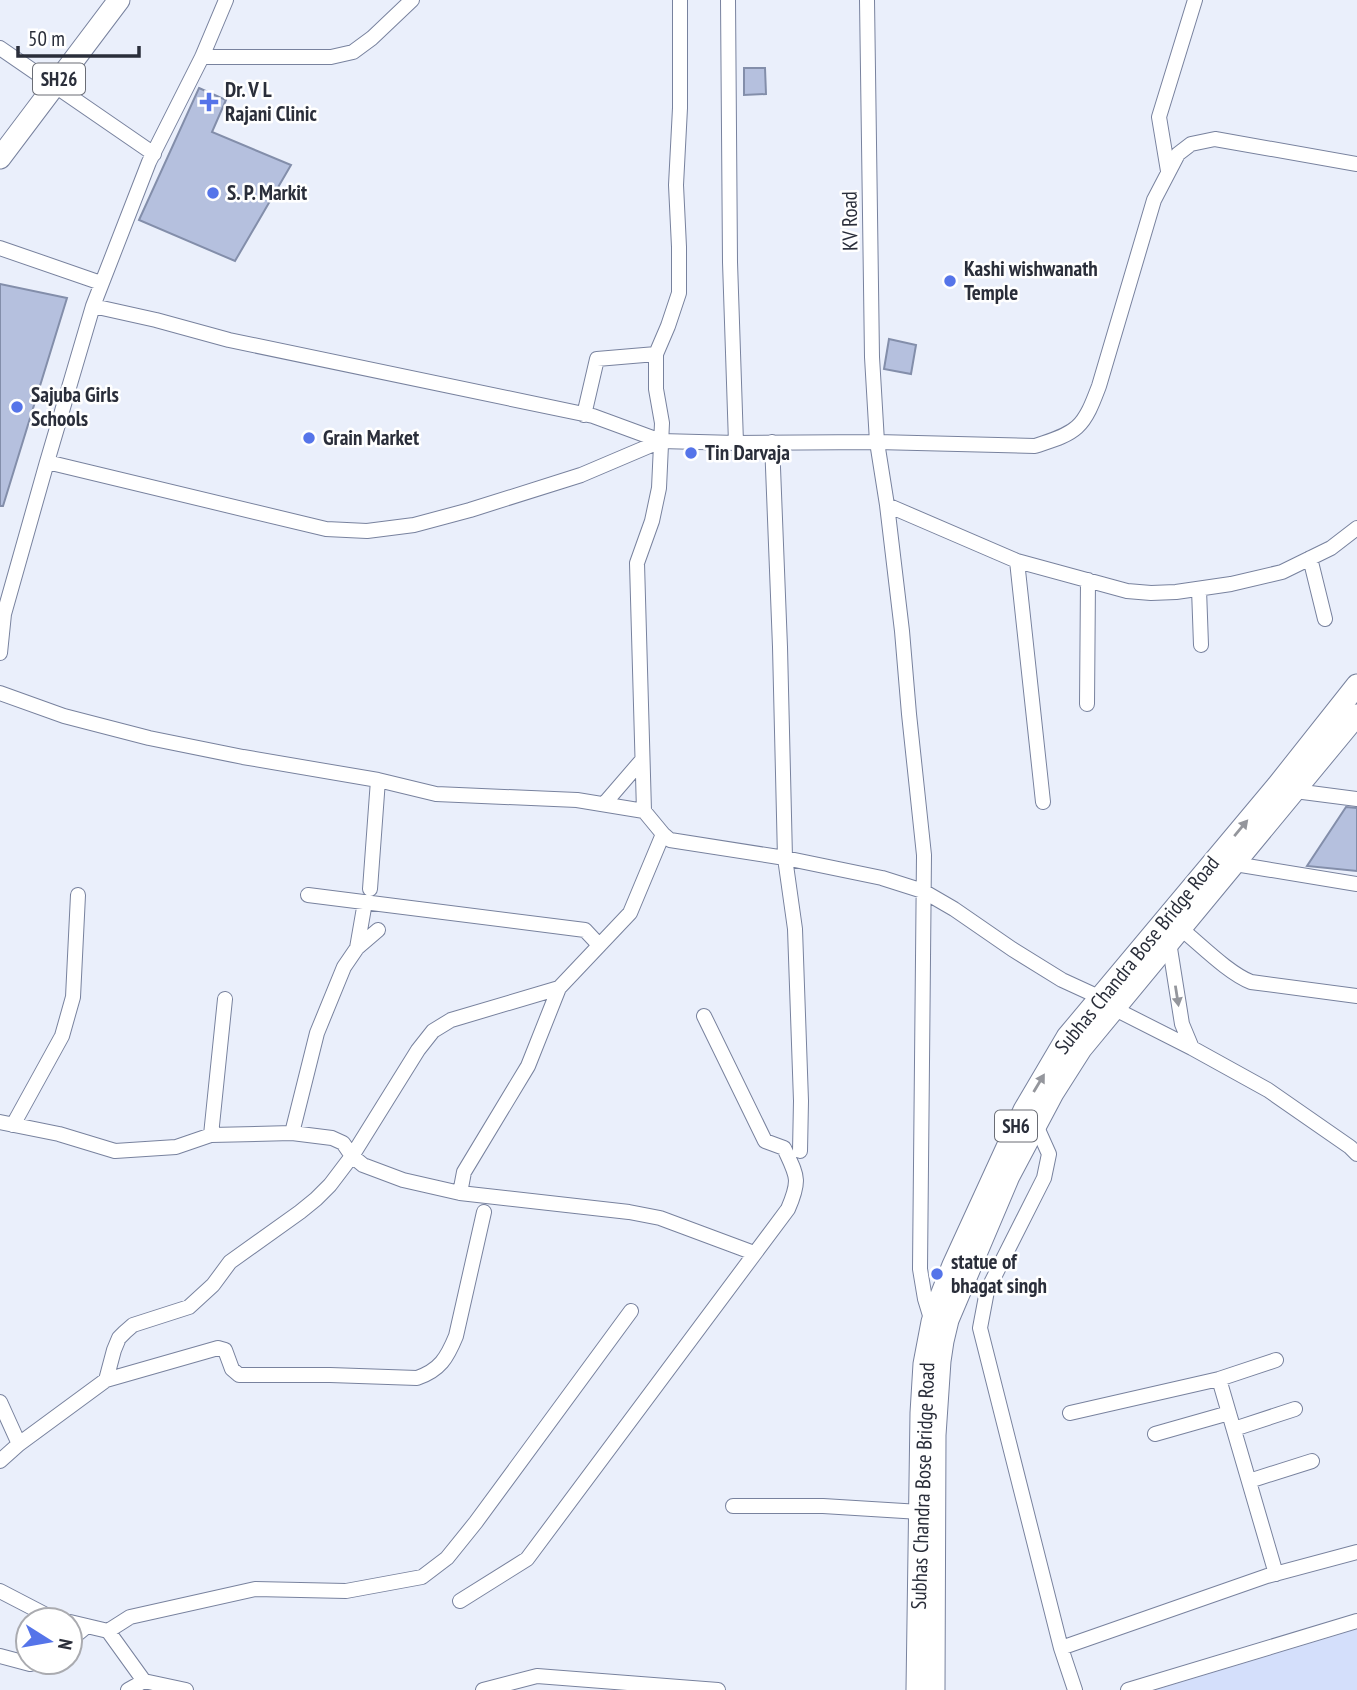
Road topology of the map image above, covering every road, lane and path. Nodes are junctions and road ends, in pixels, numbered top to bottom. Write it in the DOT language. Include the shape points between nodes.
graph roads {
  1 [pos="119,0"];
  2 [pos="226,0"];
  3 [pos="412,0"];
  4 [pos="680,0"];
  5 [pos="729,0"];
  6 [pos="867,0"];
  7 [pos="1195,0"];
  8 [pos="0,48"];
  9 [pos="202,57"];
  10 [pos="55,84"];
  11 [pos="154,154"];
  12 [pos="0,158"];
  13 [pos="1357,164"];
  14 [pos="1168,171"];
  15 [pos="0,248"];
  16 [pos="101,284"];
  17 [pos="93,306"];
  18 [pos="656,354"];
  19 [pos="584,415"];
  20 [pos="661,441"];
  21 [pos="772,442"];
  22 [pos="877,442"];
  23 [pos="736,443"];
  24 [pos="47,462"];
  25 [pos="887,505"];
  26 [pos="1357,528"];
  27 [pos="1310,558"];
  28 [pos="1017,561"];
  29 [pos="1088,580"];
  30 [pos="1199,589"];
  31 [pos="1325,619"];
  32 [pos="1201,645"];
  33 [pos="0,653"];
  34 [pos="1357,685"];
  35 [pos="0,693"];
  36 [pos="1087,704"];
  37 [pos="1357,715"];
  38 [pos="642,760"];
  39 [pos="378,779"];
  40 [pos="1295,791"];
  41 [pos="1357,799"];
  42 [pos="1043,802"];
  43 [pos="604,804"];
  44 [pos="643,811"];
  45 [pos="663,834"];
  46 [pos="785,858"];
  47 [pos="1236,863"];
  48 [pos="1357,884"];
  49 [pos="923,891"];
  50 [pos="78,895"];
  51 [pos="308,895"];
  52 [pos="367,896"];
  53 [pos="378,930"];
  54 [pos="1175,935"];
  55 [pos="599,945"];
  56 [pos="357,948"];
  57 [pos="559,988"];
  58 [pos="1357,996"];
  59 [pos="225,999"];
  60 [pos="1106,1003"];
  61 [pos="704,1016"];
  62 [pos="1192,1048"];
  63 [pos="6,1124"];
  64 [pos="1036,1125"];
  65 [pos="292,1133"];
  66 [pos="211,1135"];
  67 [pos="800,1151"];
  68 [pos="1357,1154"];
  69 [pos="352,1156"];
  70 [pos="460,1193"];
  71 [pos="484,1212"];
  72 [pos="754,1253"];
  73 [pos="631,1311"];
  74 [pos="932,1322"];
  75 [pos="943,1342"];
  76 [pos="1276,1360"];
  77 [pos="1219,1378"];
  78 [pos="106,1380"];
  79 [pos="0,1402"];
  80 [pos="1295,1409"];
  81 [pos="1070,1413"];
  82 [pos="1229,1413"];
  83 [pos="1234,1429"];
  84 [pos="1155,1434"];
  85 [pos="19,1444"];
  86 [pos="0,1461"];
  87 [pos="1312,1461"];
  88 [pos="1249,1481"];
  89 [pos="733,1506"];
  90 [pos="928,1511"];
  91 [pos="1357,1552"];
  92 [pos="1276,1574"];
  93 [pos="0,1591"];
  94 [pos="460,1601"];
  95 [pos="29,1606"];
  96 [pos="1357,1621"];
  97 [pos="84,1625"];
  98 [pos="87,1626"];
  99 [pos="84,1628"];
  100 [pos="108,1631"];
  101 [pos="1061,1648"];
  102 [pos="926,1666"];
  103 [pos="144,1686"];
  104 [pos="128,1690"];
  105 [pos="186,1690"];
  106 [pos="484,1690"];
  107 [pos="718,1690"];
  108 [pos="916,1690"];
  109 [pos="934,1690"];
  110 [pos="1075,1690"];
  111 [pos="1128,1690"];
  1 -- 10 [label="main road, SH26"];
  2 -- 9 [label="street"];
  3 -- 9 [label="street" via="354,51 331,57"];
  4 -- 18 [label="street" via="679,293"];
  5 -- 23 [label="street"];
  6 -- 22 [label="street, KV Road"];
  7 -- 14 [label="street" via="1159,117"];
  8 -- 10 [label="street"];
  9 -- 11 [label="street"];
  10 -- 11 [label="street"];
  10 -- 12 [label="main road, SH26"];
  11 -- 16 [label="street"];
  13 -- 14 [label="street" via="1215,139 1191,144"];
  14 -- 22 [label="street" via="1154,200 1099,386 1078,427 1035,446"];
  15 -- 16 [label="street"];
  16 -- 17 [label="street"];
  17 -- 19 [label="street" via="255,346"];
  17 -- 24 [label="street"];
  18 -- 19 [label="street" via="597,359"];
  18 -- 20 [label="street"];
  19 -- 20 [label="street"];
  20 -- 23 [label="street"];
  20 -- 24 [label="street" via="581,475 470,510 414,525 367,531 326,529"];
  20 -- 38 [label="street" via="659,488 637,563"];
  21 -- 22 [label="street"];
  21 -- 23 [label="street"];
  21 -- 46 [label="street"];
  22 -- 25 [label="street, KV Road"];
  24 -- 33 [label="street" via="4,614"];
  25 -- 28 [label="street"];
  25 -- 49 [label="street, KV Road" via="924,855"];
  26 -- 27 [label="street"];
  27 -- 30 [label="street" via="1282,572"];
  27 -- 31 [label="street"];
  28 -- 29 [label="street"];
  28 -- 42 [label="street"];
  29 -- 30 [label="street" via="1127,591"];
  29 -- 36 [label="street"];
  30 -- 32 [label="street"];
  60 -- 34 [label="main road, Subhas Chandra Bose Bridge Road / SH6, one-way"];
  35 -- 39 [label="street" via="64,716 149,738"];
  37 -- 40 [label="main road, Subhas Chandra Bose Bridge Road / SH6"];
  38 -- 43 [label="street"];
  38 -- 44 [label="street"];
  39 -- 43 [label="street" via="436,794"];
  39 -- 52 [label="street"];
  40 -- 41 [label="street"];
  40 -- 47 [label="main road, Subhas Chandra Bose Bridge Road / SH6"];
  43 -- 44 [label="street"];
  44 -- 45 [label="street"];
  45 -- 46 [label="street" via="670,840"];
  45 -- 55 [label="street" via="626,920"];
  46 -- 49 [label="street"];
  46 -- 67 [label="street" via="795,929"];
  47 -- 48 [label="street"];
  47 -- 54 [label="main road, Subhas Chandra Bose Bridge Road / SH6"];
  49 -- 60 [label="street"];
  49 -- 74 [label="street, KV Road" via="920,1269"];
  50 -- 63 [label="street" via="73,997 62,1036"];
  51 -- 52 [label="street"];
  52 -- 55 [label="street" via="585,930"];
  52 -- 56 [label="street"];
  53 -- 56 [label="street"];
  54 -- 58 [label="street" via="1251,982"];
  54 -- 60 [label="main road, Subhas Chandra Bose Bridge Road / SH6"];
  54 -- 62 [label="street, one-way" via="1181,1024"];
  55 -- 57 [label="street"];
  56 -- 65 [label="street" via="344,967 317,1033"];
  57 -- 69 [label="street" via="451,1020 433,1031"];
  57 -- 70 [label="street" via="528,1066 464,1172"];
  59 -- 66 [label="street"];
  60 -- 62 [label="street"];
  60 -- 64 [label="main road, Subhas Chandra Bose Bridge Road / SH6"];
  74 -- 60 [label="main road, Subhas Chandra Bose Bridge Road / SH6, one-way" via="1024,1110 1067,1037"];
  61 -- 72 [label="street" via="765,1142 784,1148 797,1175 788,1209"];
  62 -- 68 [label="street" via="1268,1090"];
  63 -- 66 [label="street" via="114,1151 176,1147"];
  64 -- 75 [label="main road, Subhas Chandra Bose Bridge Road / SH6" via="1009,1176"];
  64 -- 101 [label="street" via="1049,1154 1044,1178 987,1291 980,1328"];
  65 -- 66 [label="street"];
  65 -- 69 [label="street" via="338,1140"];
  69 -- 70 [label="street" via="403,1180"];
  69 -- 78 [label="street" via="316,1199 230,1262 189,1307 133,1325 125,1332 114,1350"];
  70 -- 72 [label="street" via="660,1218"];
  71 -- 78 [label="street" via="456,1336 437,1369 429,1374 417,1378 239,1375 220,1347"];
  72 -- 94 [label="street" via="527,1559"];
  73 -- 100 [label="street" via="447,1558 422,1577 346,1591 255,1589 130,1617"];
  74 -- 75 [label="street, KV Road"];
  74 -- 90 [label="main road, Subhas Chandra Bose Bridge Road / SH6" via="921,1413"];
  75 -- 90 [label="main road, Subhas Chandra Bose Bridge Road / SH6"];
  76 -- 77 [label="street"];
  77 -- 81 [label="street"];
  77 -- 82 [label="street"];
  78 -- 85 [label="street"];
  79 -- 85 [label="street"];
  80 -- 83 [label="street"];
  82 -- 83 [label="street"];
  82 -- 84 [label="street"];
  83 -- 88 [label="street"];
  85 -- 86 [label="street"];
  87 -- 88 [label="street"];
  88 -- 92 [label="street"];
  89 -- 90 [label="street"];
  90 -- 102 [label="main road, Subhas Chandra Bose Bridge Road / SH6"];
  91 -- 92 [label="street"];
  92 -- 101 [label="street"];
  93 -- 95 [label="street"];
  96 -- 111 [label="street"];
  97 -- 98 [label="street"];
  98 -- 99 [label="street"];
  98 -- 100 [label="street"];
  100 -- 103 [label="street"];
  101 -- 110 [label="street"];
  102 -- 108 [label="main road, SH6"];
  102 -- 109 [label="main road, SH6"];
  103 -- 104 [label="street"];
  103 -- 105 [label="street"];
  106 -- 107 [label="street" via="537,1676"];
}
